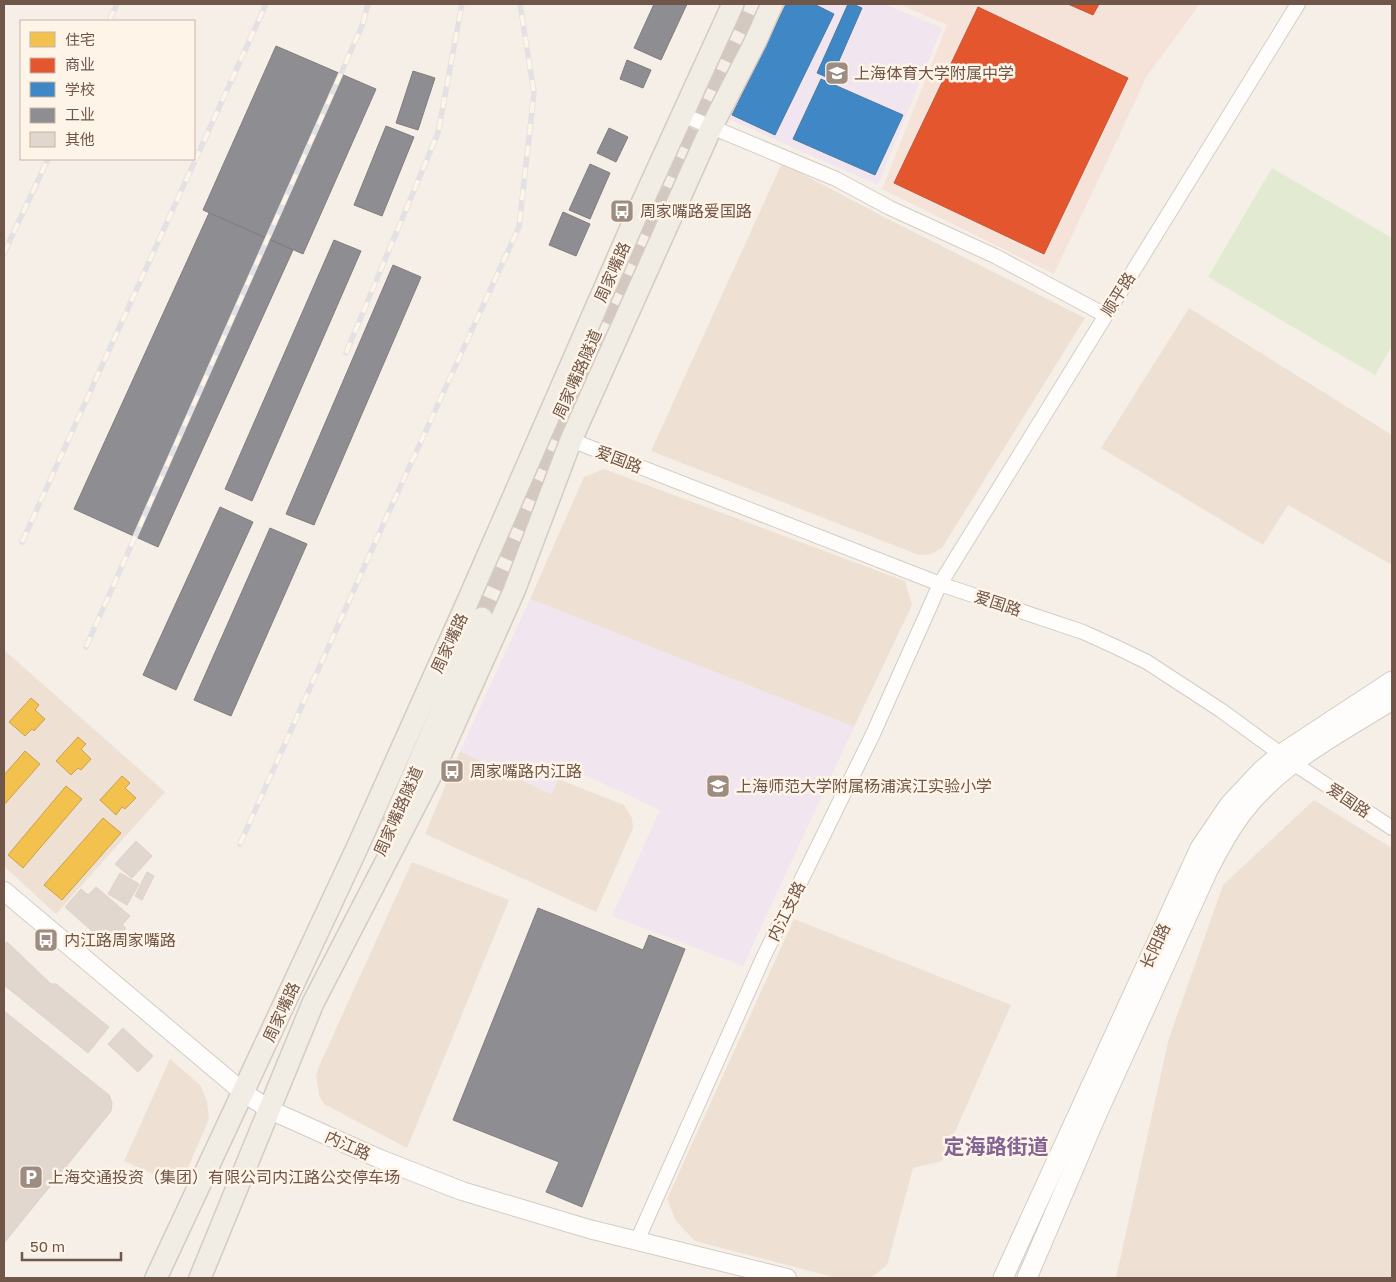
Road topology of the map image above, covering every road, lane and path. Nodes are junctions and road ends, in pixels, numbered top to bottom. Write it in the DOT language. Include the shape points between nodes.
graph roads {
  1 [pos="733,4"];
  2 [pos="772,4"];
  3 [pos="1298,4"];
  4 [pos="682,115"];
  5 [pos="711,128"];
  6 [pos="681,143"];
  7 [pos="1105,315"];
  8 [pos="571,440"];
  9 [pos="940,584"];
  10 [pos="467,603"];
  11 [pos="482,618"];
  12 [pos="1392,681"];
  13 [pos="1392,700"];
  14 [pos="1287,758"];
  15 [pos="1392,828"];
  16 [pos="4,890"];
  17 [pos="313,1003"];
  18 [pos="244,1093"];
  19 [pos="270,1110"];
  20 [pos="637,1241"];
  21 [pos="156,1278"];
  22 [pos="200,1278"];
  23 [pos="787,1278"];
  24 [pos="1003,1278"];
  25 [pos="1027,1278"];
  1 -- 4 [label="main road, 周家嘴路"];
  2 -- 5 [label="main road, 周家嘴路"];
  3 -- 7 [label="street, 顺平路"];
  4 -- 5 [label="street"];
  4 -- 10 [label="main road, 周家嘴路"];
  5 -- 7 [label="street" via="836,179 890,208 996,256"];
  5 -- 8 [label="main road, 周家嘴路"];
  6 -- 10 [label="main road, 周家嘴路隧道" via="515,509"];
  7 -- 9 [label="street, 顺平路"];
  8 -- 9 [label="street, 爱国路"];
  8 -- 17 [label="main road, 周家嘴路" via="514,591 435,767"];
  9 -- 14 [label="street, 爱国路" via="1116,646 1222,711"];
  9 -- 20 [label="street, 内江支路" via="873,734 763,958"];
  10 -- 18 [label="main road, 周家嘴路"];
  11 -- 17 [label="main road, 周家嘴路隧道"];
  12 -- 14 [label="main road, 长阳路"];
  13 -- 14 [label="main road, 长阳路"];
  14 -- 15 [label="street, 爱国路"];
  14 -- 24 [label="main road, 长阳路" via="1262,770 1230,804 1200,848"];
  14 -- 25 [label="main road, 长阳路" via="1244,811 1209,868 1097,1114"];
  16 -- 18 [label="street, 内江路"];
  17 -- 19 [label="main road, 周家嘴路"];
  18 -- 19 [label="street, 内江路"];
  18 -- 21 [label="main road, 周家嘴路"];
  19 -- 20 [label="street, 内江路" via="462,1191"];
  19 -- 22 [label="main road, 周家嘴路"];
  20 -- 23 [label="street, 内江路"];
}
